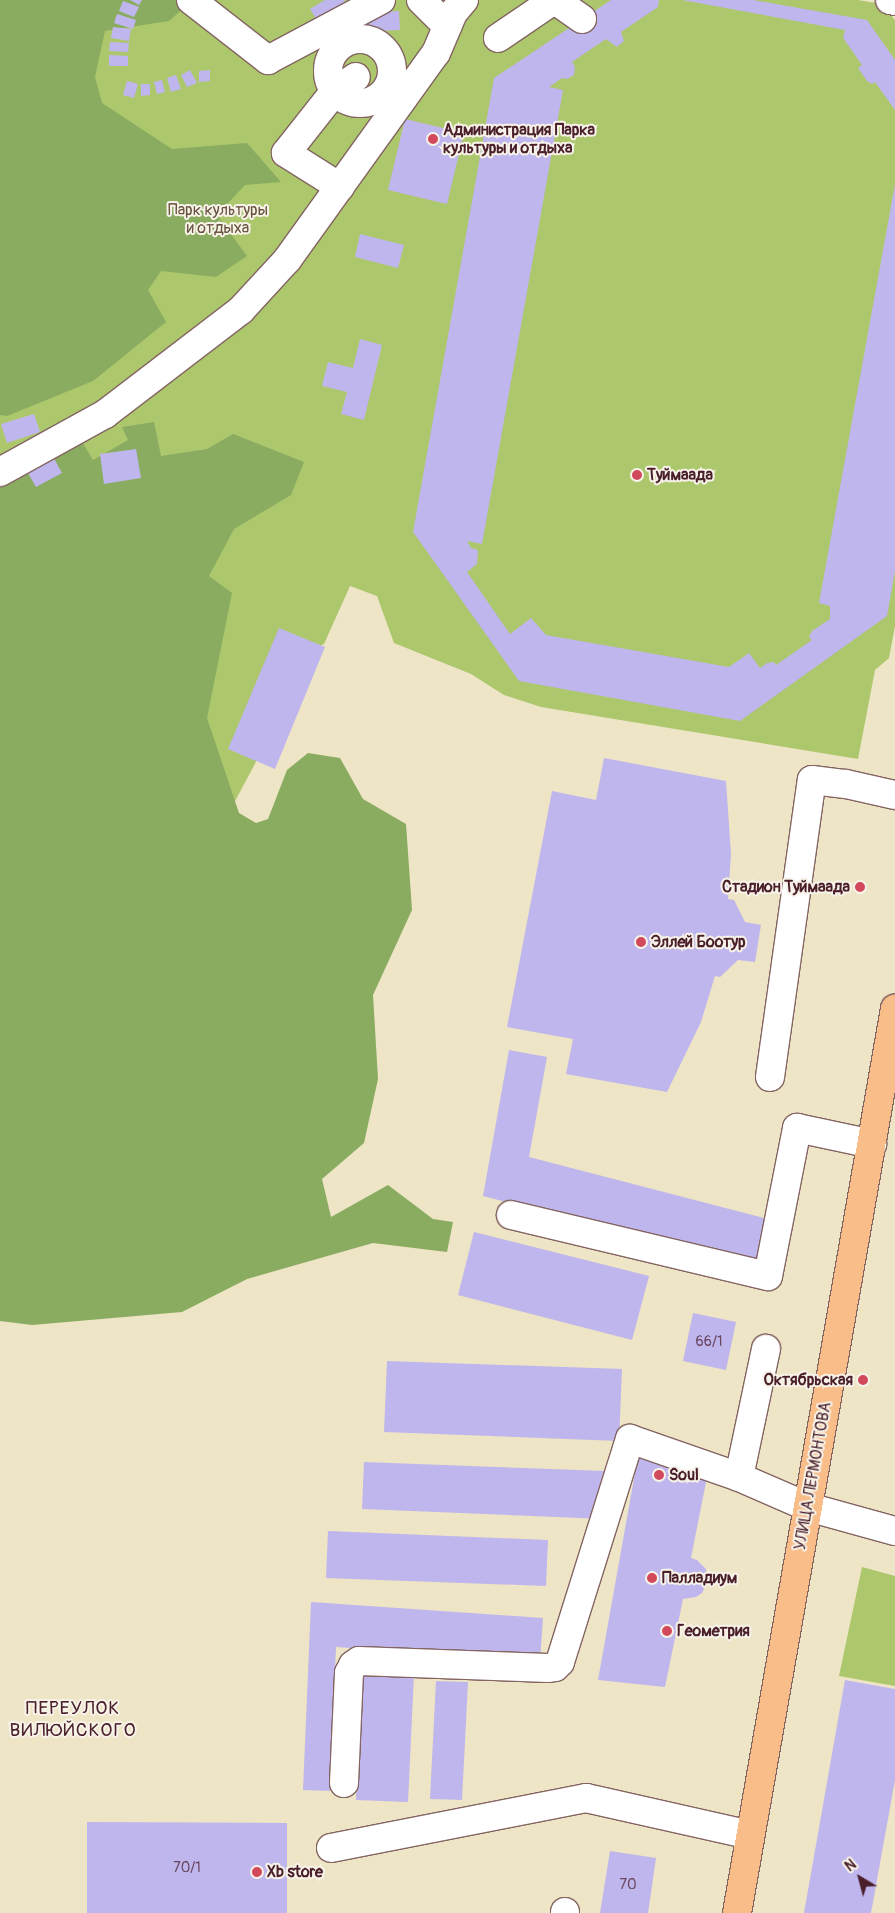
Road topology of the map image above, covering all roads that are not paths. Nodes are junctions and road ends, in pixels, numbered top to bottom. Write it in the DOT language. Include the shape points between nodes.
graph roads {
  1 [pos="191,0"];
  2 [pos="380,0"];
  3 [pos="421,0"];
  4 [pos="464,0"];
  5 [pos="555,0"];
  6 [pos="890,0"];
  7 [pos="895,1"];
  8 [pos="573,25"];
  9 [pos="448,26"];
  10 [pos="498,38"];
  11 [pos="430,61"];
  12 [pos="340,187"];
  13 [pos="0,472"];
  14 [pos="895,795"];
  15 [pos="894,1023"];
  16 [pos="770,1077"];
  17 [pos="872,1144"];
  18 [pos="511,1215"];
  19 [pos="766,1349"];
  20 [pos="739,1477"];
  21 [pos="808,1507"];
  22 [pos="895,1531"];
  23 [pos="344,1783"];
  24 [pos="750,1834"];
  25 [pos="331,1848"];
  26 [pos="737,1913"];
  1 -- 2 [label="street" via="268,60"];
  3 -- 9 [label="street"];
  4 -- 9 [label="street" via="453,13"];
  5 -- 8 [label="street"];
  5 -- 10 [label="street"];
  6 -- 7 [label="street"];
  9 -- 11 [label="street"];
  11 -- 12 [label="street"];
  11 -- 12 [label="street" via="359,71 286,152"];
  12 -- 13 [label="street" via="287,260 241,310 105,414"];
  14 -- 16 [label="street" via="812,780"];
  15 -- 17 [label="main road, УЛИЦА ЛЕРМОНТОВА"];
  17 -- 18 [label="street" via="797,1128 768,1276"];
  17 -- 21 [label="main road, УЛИЦА ЛЕРМОНТОВА"];
  19 -- 20 [label="street"];
  20 -- 21 [label="street"];
  20 -- 23 [label="street" via="630,1439 560,1662 548,1668 359,1661 349,1673"];
  21 -- 22 [label="street"];
  21 -- 24 [label="main road, УЛИЦА ЛЕРМОНТОВА"];
  24 -- 25 [label="street" via="586,1798"];
  24 -- 26 [label="main road, УЛИЦА ЛЕРМОНТОВА"];
}
